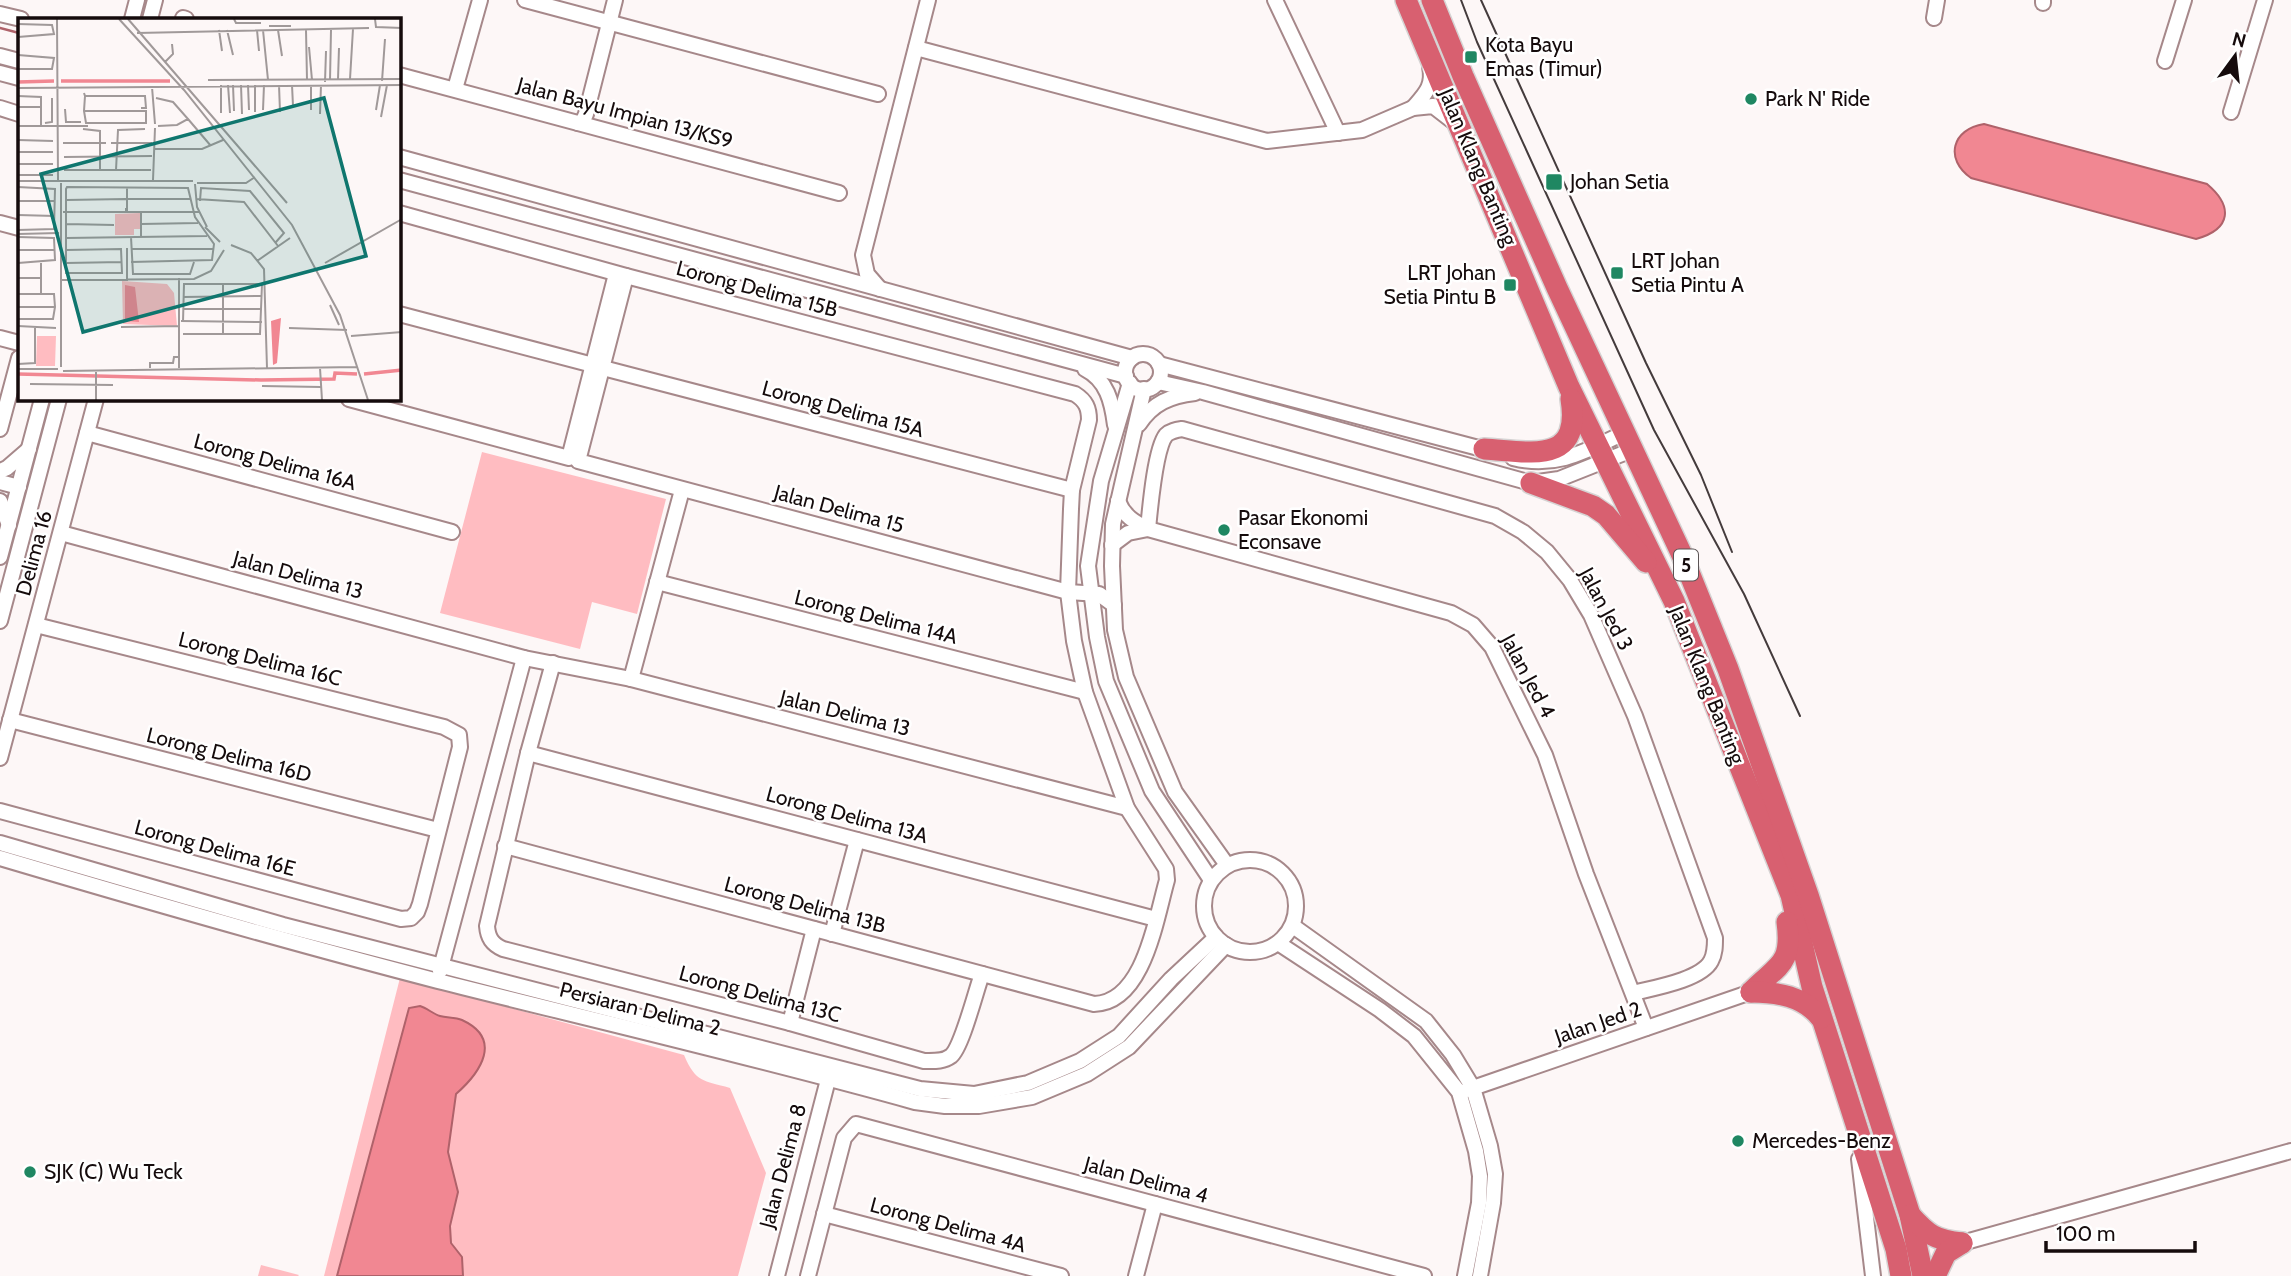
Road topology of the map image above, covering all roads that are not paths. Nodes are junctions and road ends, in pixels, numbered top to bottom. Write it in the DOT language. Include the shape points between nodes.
graph roads {
  1 [pos="136,0"];
  2 [pos="155,0"];
  3 [pos="480,0"];
  4 [pos="524,0"];
  5 [pos="615,0"];
  6 [pos="928,0"];
  7 [pos="1275,0"];
  8 [pos="1406,0"];
  9 [pos="1432,0"];
  10 [pos="1937,0"];
  11 [pos="2184,0"];
  12 [pos="2265,0"];
  13 [pos="0,14"];
  14 [pos="18,18"];
  15 [pos="132,18"];
  16 [pos="150,18"];
  17 [pos="1934,18"];
  18 [pos="608,24"];
  19 [pos="1423,38"];
  20 [pos="916,48"];
  21 [pos="0,56"];
  22 [pos="18,61"];
  23 [pos="2165,61"];
  24 [pos="0,73"];
  25 [pos="401,76"];
  26 [pos="18,78"];
  27 [pos="455,89"];
  28 [pos="878,94"];
  29 [pos="0,108"];
  30 [pos="1413,108"];
  31 [pos="2231,112"];
  32 [pos="18,114"];
  33 [pos="578,123"];
  34 [pos="1338,133"];
  35 [pos="1466,140"];
  36 [pos="401,158"];
  37 [pos="401,181"];
  38 [pos="839,193"];
  39 [pos="401,214"];
  40 [pos="0,223"];
  41 [pos="18,228"];
  42 [pos="863,254"];
  43 [pos="621,275"];
  44 [pos="835,277"];
  45 [pos="882,290"];
  46 [pos="401,315"];
  47 [pos="0,338"];
  48 [pos="18,344"];
  49 [pos="1131,359"];
  50 [pos="18,362"];
  51 [pos="1071,362"];
  52 [pos="1159,363"];
  53 [pos="598,366"];
  54 [pos="1128,379"];
  55 [pos="1151,386"];
  56 [pos="1569,387"];
  57 [pos="1203,392"];
  58 [pos="41,401"];
  59 [pos="58,401"];
  60 [pos="95,401"];
  61 [pos="356,401"];
  62 [pos="0,429"];
  63 [pos="1116,430"];
  64 [pos="1134,431"];
  65 [pos="87,433"];
  66 [pos="1628,442"];
  67 [pos="29,449"];
  68 [pos="1484,449"];
  69 [pos="1602,452"];
  70 [pos="574,459"];
  71 [pos="0,471"];
  72 [pos="38,477"];
  73 [pos="0,482"];
  74 [pos="1531,483"];
  75 [pos="19,487"];
  76 [pos="682,490"];
  77 [pos="1072,490"];
  78 [pos="0,501"];
  79 [pos="1118,502"];
  80 [pos="31,505"];
  81 [pos="9,525"];
  82 [pos="1148,529"];
  83 [pos="452,532"];
  84 [pos="61,533"];
  85 [pos="1112,545"];
  86 [pos="0,557"];
  87 [pos="1113,577"];
  88 [pos="657,582"];
  89 [pos="1068,592"];
  90 [pos="1091,594"];
  91 [pos="1674,601"];
  92 [pos="1114,605"];
  93 [pos="0,621"];
  94 [pos="36,625"];
  95 [pos="524,658"];
  96 [pos="553,663"];
  97 [pos="631,679"];
  98 [pos="1085,692"];
  99 [pos="10,720"];
  100 [pos="528,752"];
  101 [pos="0,758"];
  102 [pos="1127,808"];
  103 [pos="0,811"];
  104 [pos="438,830"];
  105 [pos="856,840"];
  106 [pos="0,844"];
  107 [pos="505,846"];
  108 [pos="0,858"];
  109 [pos="1227,865"];
  110 [pos="1211,880"];
  111 [pos="1791,895"];
  112 [pos="1156,919"];
  113 [pos="1293,926"];
  114 [pos="814,929"];
  115 [pos="832,934"];
  116 [pos="1221,941"];
  117 [pos="1278,943"];
  118 [pos="442,964"];
  119 [pos="982,974"];
  120 [pos="437,980"];
  121 [pos="1751,992"];
  122 [pos="1633,993"];
  123 [pos="1822,1020"];
  124 [pos="790,1023"];
  125 [pos="1646,1028"];
  126 [pos="830,1072"];
  127 [pos="1466,1090"];
  128 [pos="1855,1121"];
  129 [pos="2291,1151"];
  130 [pos="1155,1204"];
  131 [pos="824,1214"];
  132 [pos="1910,1215"];
  133 [pos="1962,1243"];
  134 [pos="1896,1249"];
  135 [pos="1871,1250"];
  136 [pos="777,1276"];
  137 [pos="807,1276"];
  138 [pos="1061,1276"];
  139 [pos="1136,1276"];
  140 [pos="1424,1276"];
  141 [pos="1465,1276"];
  142 [pos="1480,1276"];
  143 [pos="1873,1276"];
  144 [pos="1901,1276"];
  145 [pos="1913,1276"];
  146 [pos="1923,1276"];
  147 [pos="1935,1276"];
  1 -- 15 [label="street"];
  2 -- 16 [label="street"];
  3 -- 27 [label="street"];
  4 -- 18 [label="street"];
  5 -- 18 [label="street"];
  6 -- 20 [label="street"];
  7 -- 34 [label="street"];
  8 -- 19 [label="highway, Jalan Klang Banting / 5"];
  9 -- 66 [label="highway, Jalan Klang Banting / 5"];
  10 -- 17 [label="street"];
  11 -- 23 [label="street"];
  12 -- 31 [label="street"];
  13 -- 14 [label="street"];
  18 -- 28 [label="street"];
  18 -- 33 [label="street" via="586,114"];
  19 -- 30 [label="street" via="1433,79"];
  19 -- 35 [label="highway, Jalan Klang Banting / 5"];
  20 -- 34 [label="street" via="1268,141"];
  20 -- 42 [label="street"];
  21 -- 22 [label="street"];
  24 -- 26 [label="street"];
  25 -- 27 [label="street, Jalan Bayu Impian 13/KS9"];
  27 -- 33 [label="street, Jalan Bayu Impian 13/KS9"];
  29 -- 32 [label="street"];
  30 -- 34 [label="street" via="1362,130"];
  30 -- 35 [label="street" via="1433,106 1452,119"];
  33 -- 38 [label="street, Jalan Bayu Impian 13/KS9"];
  35 -- 56 [label="highway, Jalan Klang Banting / 5"];
  36 -- 44 [label="street"];
  37 -- 51 [label="street"];
  39 -- 43 [label="street, Lorong Delima 15B"];
  40 -- 41 [label="street"];
  42 -- 44 [label="street" via="852,269"];
  42 -- 45 [label="street" via="867,274"];
  43 -- 53 [label="street"];
  43 -- 77 [label="street, Lorong Delima 15B" via="1075,394 1086,403 1089,420"];
  44 -- 45 [label="street"];
  45 -- 49 [label="street"];
  46 -- 53 [label="street, Lorong Delima 15A"];
  47 -- 48 [label="street"];
  49 -- 51 [label="street"];
  49 -- 52 [label="street" via="1147,354"];
  49 -- 54 [label="street" via="1126,368"];
  50 -- 62 [label="street"];
  51 -- 54 [label="street"];
  51 -- 63 [label="street" via="1101,382 1110,396"];
  52 -- 55 [label="street" via="1161,371"];
  52 -- 68 [label="street"];
  53 -- 70 [label="street"];
  53 -- 77 [label="street, Lorong Delima 15A"];
  54 -- 55 [label="street" via="1136,388"];
  54 -- 63 [label="street"];
  55 -- 57 [label="street"];
  55 -- 64 [label="street"];
  56 -- 68 [label="highway" via="1572,426 1557,446 1526,454"];
  56 -- 69 [label="highway, Jalan Klang Banting / 5"];
  57 -- 64 [label="street" via="1177,395 1157,404"];
  57 -- 74 [label="street"];
  58 -- 67 [label="street"];
  59 -- 72 [label="street"];
  60 -- 65 [label="street, Delima 16"];
  61 -- 70 [label="street, Jalan Delima 15"];
  63 -- 90 [label="street" via="1101,481 1088,566"];
  64 -- 79 [label="street"];
  65 -- 83 [label="street, Lorong Delima 16A"];
  65 -- 84 [label="street, Delima 16"];
  66 -- 69 [label="street"];
  66 -- 132 [label="highway, Jalan Klang Banting / 5" via="1682,555 1728,669 1808,895"];
  67 -- 71 [label="street"];
  67 -- 75 [label="street"];
  68 -- 69 [label="street" via="1531,463"];
  69 -- 74 [label="street" via="1559,480"];
  69 -- 91 [label="highway, Jalan Klang Banting / 5"];
  70 -- 76 [label="street, Jalan Delima 15"];
  72 -- 75 [label="street"];
  72 -- 80 [label="street"];
  73 -- 75 [label="street"];
  74 -- 91 [label="highway" via="1606,514"];
  75 -- 80 [label="street"];
  75 -- 81 [label="street"];
  76 -- 88 [label="street"];
  76 -- 89 [label="street, Jalan Delima 15"];
  77 -- 89 [label="street"];
  78 -- 81 [label="street"];
  79 -- 82 [label="street, Jalan Jed 4" via="1130,519"];
  79 -- 85 [label="street"];
  80 -- 93 [label="street"];
  81 -- 86 [label="street"];
  82 -- 85 [label="street" via="1128,533"];
  82 -- 122 [label="street, Jalan Jed 4" via="1451,613 1472,625 1492,647 1545,755"];
  82 -- 122 [label="street, Jalan Jed 3" via="1162,443 1173,430 1182,429 1496,516 1547,552 1582,598 1635,716 1715,939 1711,963 1702,970"];
  84 -- 94 [label="street, Delima 16"];
  84 -- 95 [label="street, Jalan Delima 13"];
  85 -- 87 [label="street"];
  87 -- 90 [label="street"];
  87 -- 92 [label="street"];
  88 -- 97 [label="street"];
  88 -- 98 [label="street, Lorong Delima 14A"];
  89 -- 90 [label="street, Jalan Delima 15"];
  89 -- 98 [label="street"];
  90 -- 92 [label="street"];
  90 -- 110 [label="street" via="1106,681 1152,791"];
  91 -- 111 [label="highway, Jalan Klang Banting / 5"];
  92 -- 109 [label="street" via="1126,677 1157,753 1175,792"];
  94 -- 99 [label="street, Delima 16"];
  94 -- 104 [label="street, Lorong Delima 16C" via="444,727 459,735 460,747"];
  95 -- 96 [label="street, Jalan Delima 13"];
  95 -- 118 [label="street"];
  96 -- 97 [label="street, Jalan Delima 13"];
  96 -- 100 [label="street"];
  97 -- 102 [label="street, Jalan Delima 13"];
  98 -- 102 [label="street"];
  99 -- 101 [label="street, Delima 16"];
  99 -- 104 [label="street, Lorong Delima 16D"];
  100 -- 105 [label="street, Lorong Delima 13A"];
  100 -- 107 [label="street"];
  102 -- 112 [label="street" via="1166,869"];
  103 -- 104 [label="street, Lorong Delima 16E" via="401,919 417,912"];
  105 -- 112 [label="street, Lorong Delima 13A"];
  105 -- 115 [label="street"];
  106 -- 118 [label="street, Persiaran Delima 2" via="283,925"];
  107 -- 114 [label="street, Lorong Delima 13B"];
  107 -- 124 [label="street, Lorong Delima 13C" via="487,926 494,945"];
  108 -- 120 [label="street, Persiaran Delima 2"];
  109 -- 110 [label="street"];
  109 -- 113 [label="street" via="1253,859 1266,862 1288,878 1297,901"];
  110 -- 116 [label="street" via="1204,909 1207,924"];
  111 -- 121 [label="highway" via="1786,956"];
  111 -- 123 [label="highway, Jalan Klang Banting / 5"];
  112 -- 119 [label="street, Lorong Delima 13B" via="1142,963 1129,986 1113,1001 1094,1004"];
  113 -- 117 [label="street"];
  113 -- 127 [label="street" via="1426,1021 1453,1055"];
  114 -- 115 [label="street, Lorong Delima 13B"];
  114 -- 124 [label="street"];
  115 -- 119 [label="street, Lorong Delima 13B"];
  116 -- 117 [label="street" via="1239,951 1253,952"];
  116 -- 126 [label="street, Persiaran Delima 2" via="1171,979 1119,1035 1080,1060 1028,1083 974,1094 946,1093"];
  117 -- 127 [label="street" via="1414,1036"];
  118 -- 120 [label="street"];
  118 -- 126 [label="street, Persiaran Delima 2"];
  119 -- 124 [label="street, Lorong Delima 13C" via="960,1042 953,1055 938,1061"];
  120 -- 126 [label="street, Persiaran Delima 2"];
  121 -- 123 [label="highway" via="1790,996 1812,1008"];
  121 -- 125 [label="street, Jalan Jed 2"];
  122 -- 125 [label="street, Jalan Jed 4"];
  123 -- 128 [label="highway, Jalan Klang Banting / 5"];
  125 -- 127 [label="street, Jalan Jed 2"];
  126 -- 136 [label="street, Jalan Delima 8"];
  127 -- 141 [label="street" via="1480,1176"];
  127 -- 142 [label="street" via="1490,1146 1494,1174"];
  128 -- 134 [label="highway, Jalan Klang Banting / 5"];
  128 -- 135 [label="street"];
  129 -- 133 [label="street"];
  130 -- 131 [label="street, Jalan Delima 4" via="856,1124 844,1138"];
  130 -- 139 [label="street"];
  130 -- 140 [label="street, Jalan Delima 4"];
  131 -- 137 [label="street"];
  131 -- 138 [label="street, Lorong Delima 4A"];
  132 -- 133 [label="highway" via="1927,1234"];
  132 -- 146 [label="highway, Jalan Klang Banting / 5"];
  133 -- 147 [label="highway" via="1947,1253"];
  134 -- 135 [label="street"];
  134 -- 144 [label="highway, Jalan Klang Banting / 5"];
  134 -- 145 [label="highway" via="1907,1255"];
  135 -- 143 [label="street"];
}
